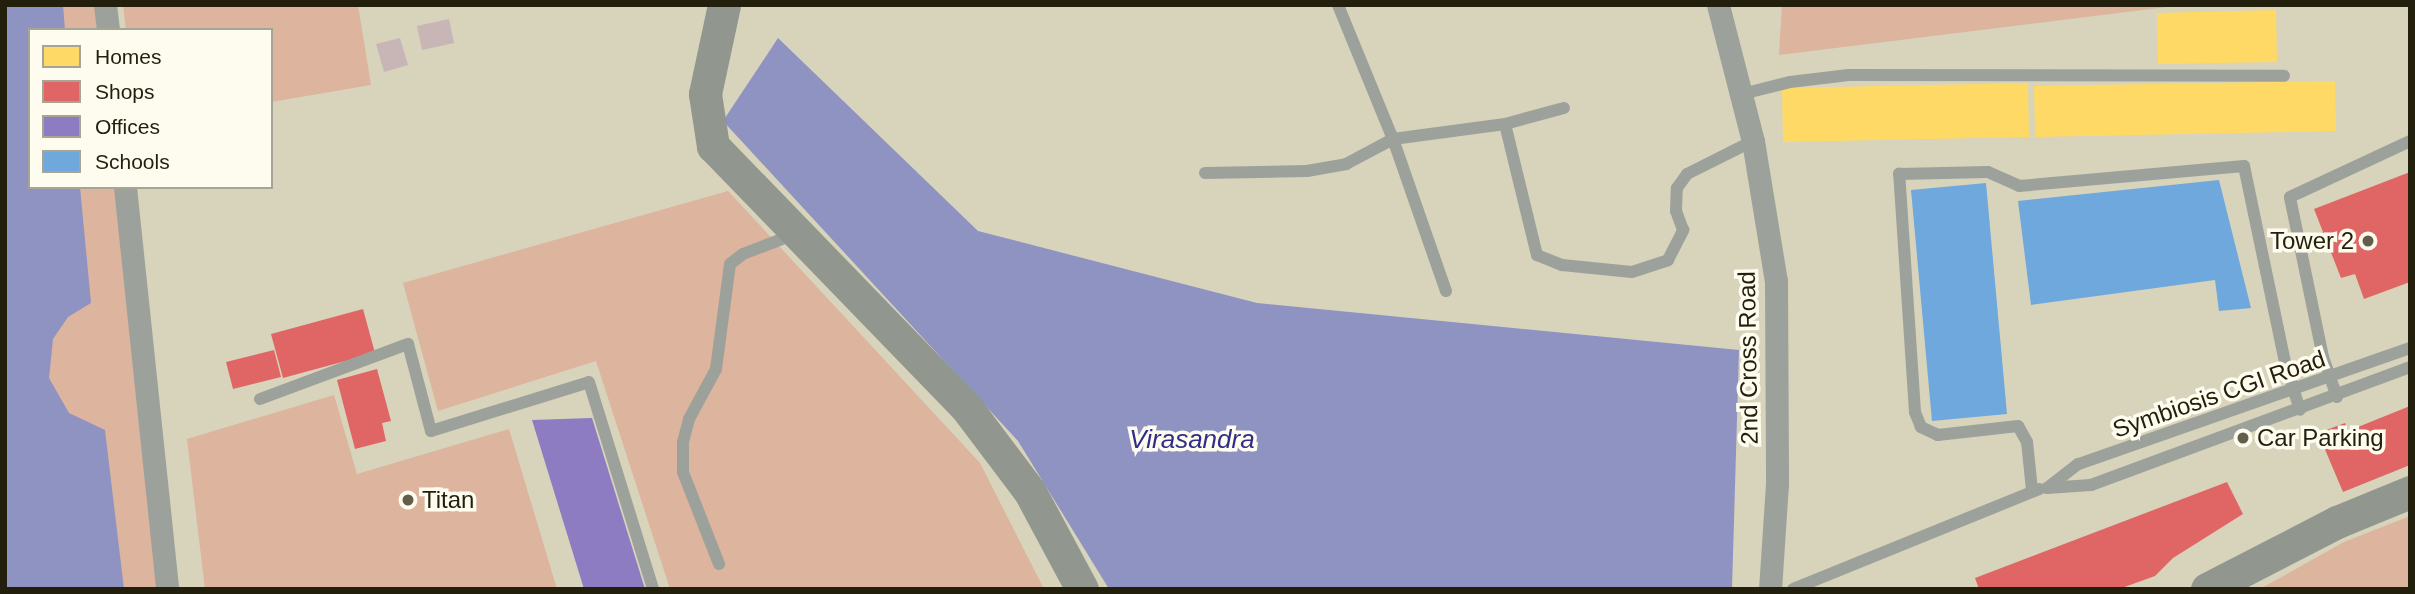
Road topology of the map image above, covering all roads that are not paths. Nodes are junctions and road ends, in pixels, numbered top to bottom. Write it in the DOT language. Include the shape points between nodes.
graph roads {
  1 [pos="105,5"];
  2 [pos="724,5"];
  3 [pos="1338,5"];
  4 [pos="1718,5"];
  5 [pos="108,28"];
  6 [pos="2284,76"];
  7 [pos="1742,94"];
  8 [pos="1564,108"];
  9 [pos="1505,124"];
  10 [pos="1393,139"];
  11 [pos="1753,141"];
  12 [pos="2410,141"];
  13 [pos="1205,173"];
  14 [pos="125,189"];
  15 [pos="797,234"];
  16 [pos="1446,291"];
  17 [pos="2410,348"];
  18 [pos="2410,367"];
  19 [pos="2329,379"];
  20 [pos="2292,391"];
  21 [pos="2337,397"];
  22 [pos="260,399"];
  23 [pos="2300,410"];
  24 [pos="2047,488"];
  25 [pos="2032,490"];
  26 [pos="2410,492"];
  27 [pos="719,564"];
  28 [pos="167,589"];
  29 [pos="653,589"];
  30 [pos="1082,589"];
  31 [pos="1770,589"];
  32 [pos="1793,589"];
  33 [pos="2207,589"];
  1 -- 5 [label="street"];
  2 -- 15 [label="street" via="705,94 713,146"];
  3 -- 10 [label="lane"];
  4 -- 7 [label="street, 2nd Cross Road"];
  6 -- 7 [label="lane" via="1849,75"];
  7 -- 11 [label="street, 2nd Cross Road"];
  8 -- 9 [label="lane"];
  9 -- 10 [label="lane"];
  9 -- 11 [label="lane" via="1538,255 1562,264 1632,272 1668,260 1683,230 1676,211 1677,188 1687,174"];
  10 -- 13 [label="lane" via="1333,167"];
  10 -- 16 [label="lane"];
  11 -- 31 [label="street, 2nd Cross Road" via="1776,281 1777,484"];
  12 -- 19 [label="lane" via="2290,197"];
  14 -- 28 [label="street"];
  15 -- 27 [label="lane" via="743,254 730,264 716,369 689,419 683,442 683,472"];
  15 -- 30 [label="street" via="966,407 1030,492"];
  17 -- 19 [label="lane, Symbiosis CGI Road"];
  18 -- 21 [label="lane, Symbiosis CGI Road"];
  19 -- 20 [label="lane, Symbiosis CGI Road"];
  19 -- 21 [label="lane"];
  20 -- 23 [label="lane"];
  20 -- 24 [label="lane, Symbiosis CGI Road" via="2078,464"];
  20 -- 25 [label="lane" via="2244,166 2020,186 1988,172 1899,174 1915,412 1921,428 1938,435 2018,426 2026,442"];
  21 -- 23 [label="lane, Symbiosis CGI Road"];
  22 -- 29 [label="lane" via="408,344 431,431 589,382"];
  23 -- 24 [label="lane, Symbiosis CGI Road" via="2091,485"];
  24 -- 25 [label="lane, Symbiosis CGI Road"];
  25 -- 32 [label="lane, Symbiosis CGI Road"];
  26 -- 33 [label="street" via="2337,522"];
}
